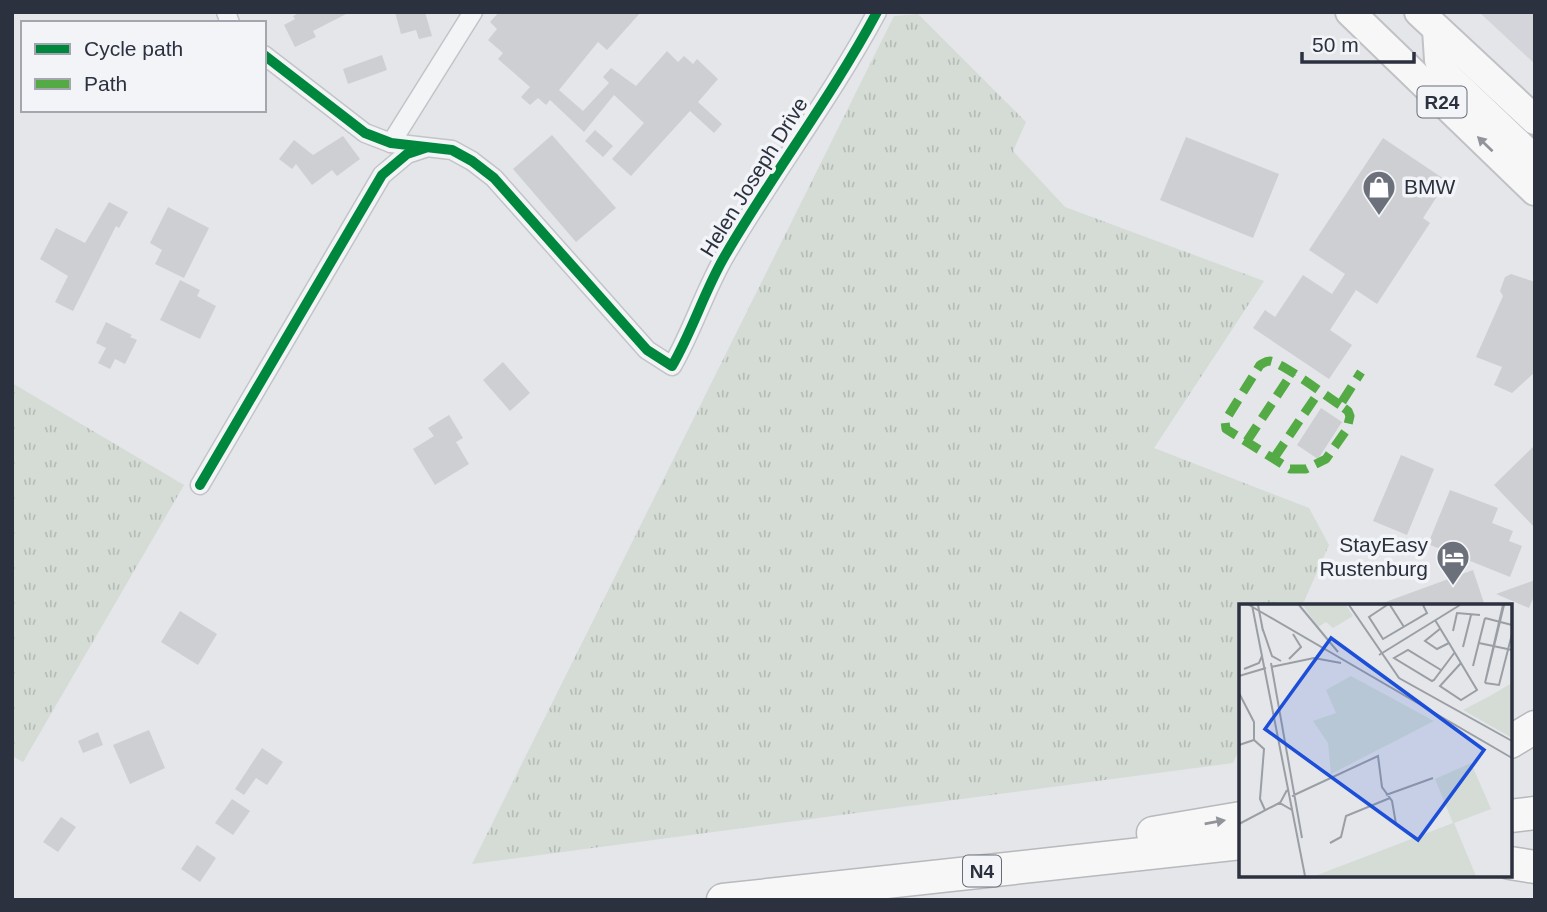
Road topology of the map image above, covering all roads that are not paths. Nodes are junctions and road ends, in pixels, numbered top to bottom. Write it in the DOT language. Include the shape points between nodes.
graph roads {
  1 [pos="473,12"];
  2 [pos="877,12"];
  3 [pos="1350,12"];
  4 [pos="1428,21"];
  5 [pos="266,57"];
  6 [pos="1535,120"];
  7 [pos="391,143"];
  8 [pos="432,146"];
  9 [pos="1535,160"];
  10 [pos="1535,191"];
  11 [pos="200,485"];
  12 [pos="1535,727"];
  13 [pos="1512,741"];
  14 [pos="1535,813"];
  15 [pos="1512,816"];
  16 [pos="1239,818"];
  17 [pos="1239,843"];
  18 [pos="1512,863"];
  19 [pos="1239,864"];
  20 [pos="1535,867"];
  21 [pos="786,894"];
  22 [pos="723,900"];
  23 [pos="830,900"];
  1 -- 7 [label="street"];
  2 -- 8 [label="street, Helen Joseph Drive" via="724,257 672,366 625,327 494,178 452,150"];
  10 -- 3 [label="main road, R24, one-way"];
  4 -- 6 [label="main road, R24"];
  4 -- 9 [label="main road" via="1444,73"];
  5 -- 7 [label="street" via="365,133"];
  7 -- 8 [label="street"];
  8 -- 11 [label="street" via="407,154 382,175"];
  12 -- 13 [label="highway"];
  14 -- 15 [label="highway"];
  21 -- 16 [label="highway, one-way"];
  17 -- 21 [label="highway, N4"];
  18 -- 20 [label="highway"];
  19 -- 23 [label="highway"];
  21 -- 22 [label="highway, N4"];
}
